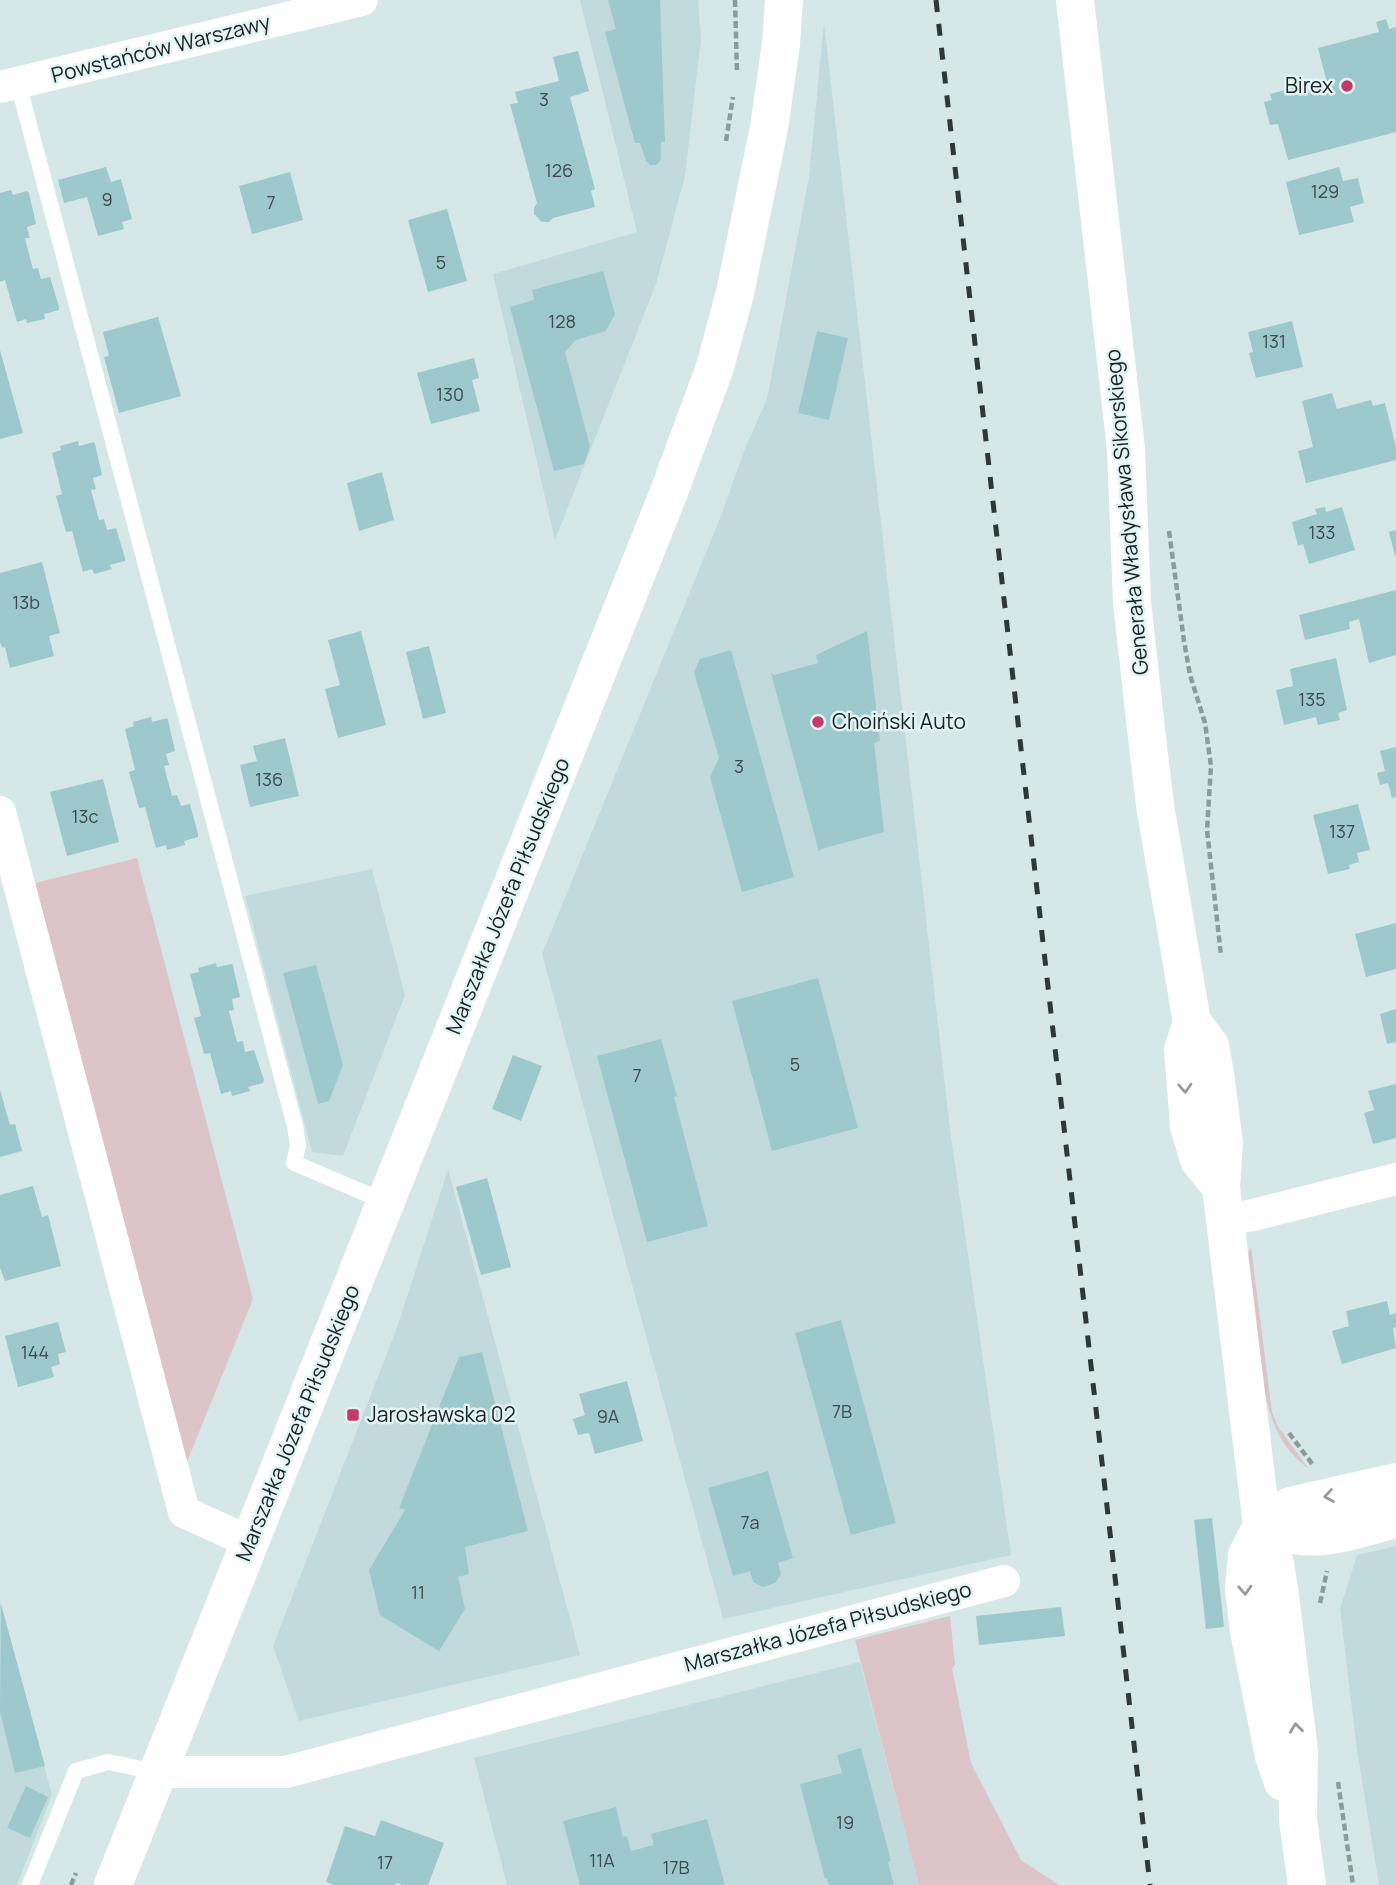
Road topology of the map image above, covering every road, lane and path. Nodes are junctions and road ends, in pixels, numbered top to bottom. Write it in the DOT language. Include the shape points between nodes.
graph roads {
  1 [pos="362,0"];
  2 [pos="736,0"];
  3 [pos="783,0"];
  4 [pos="1075,0"];
  5 [pos="737,73"];
  6 [pos="9,85"];
  7 [pos="735,86"];
  8 [pos="724,151"];
  9 [pos="0,812"];
  10 [pos="1396,1179"];
  11 [pos="386,1202"];
  12 [pos="1223,1204"];
  13 [pos="1396,1482"];
  14 [pos="1396,1519"];
  15 [pos="1262,1526"];
  16 [pos="250,1542"];
  17 [pos="1004,1581"];
  18 [pos="160,1772"];
  19 [pos="80,1861"];
  20 [pos="30,1885"];
  21 [pos="71,1885"];
  22 [pos="113,1885"];
  23 [pos="1307,1885"];
  1 -- 6 [label="street, Powstańców Warszawy"];
  2 -- 5 [label="path"];
  3 -- 11 [label="main road, Marszałka Józefa Piłsudskiego" via="769,128 715,367"];
  4 -- 12 [label="main road, Generała Władysława Sikorskiego" via="1126,449 1132,602 1151,767 1192,1022 1210,1046 1215,1074 1224,1143"];
  6 -- 11 [label="lane" via="295,1126 298,1146 294,1163"];
  7 -- 8 [label="path"];
  9 -- 16 [label="street" via="184,1512"];
  10 -- 12 [label="street" via="1253,1215"];
  11 -- 16 [label="main road, Marszałka Józefa Piłsudskiego"];
  12 -- 15 [label="main road, Generała Władysława Sikorskiego"];
  13 -- 15 [label="main road, one-way" via="1303,1501"];
  14 -- 15 [label="main road" via="1313,1538"];
  15 -- 23 [label="main road, Generała Władysława Sikorskiego" via="1275,1564 1297,1738 1298,1821"];
  16 -- 18 [label="main road, Marszałka Józefa Piłsudskiego"];
  17 -- 18 [label="street, Marszałka Józefa Piłsudskiego" via="286,1772"];
  18 -- 20 [label="lane" via="108,1762 76,1771"];
  18 -- 22 [label="main road, Marszałka Józefa Piłsudskiego"];
  19 -- 21 [label="path"];
}
